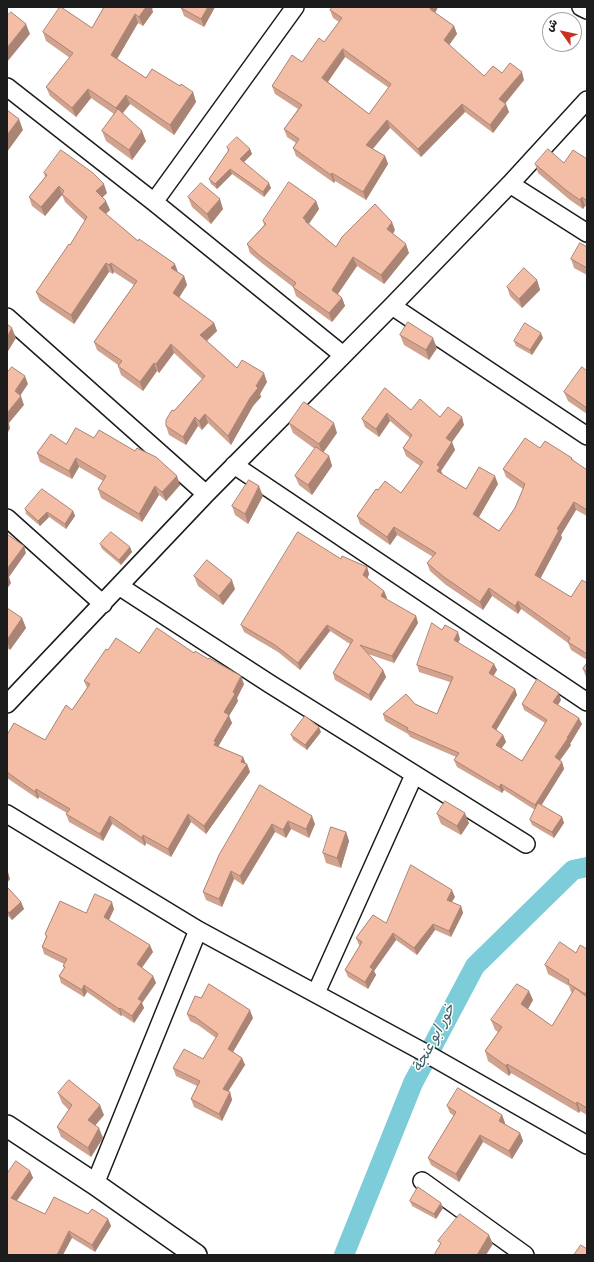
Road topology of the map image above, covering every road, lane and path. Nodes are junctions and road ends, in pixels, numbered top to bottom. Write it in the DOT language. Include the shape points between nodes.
graph roads {
  1 [pos="295,7"];
  2 [pos="581,7"];
  3 [pos="587,10"];
  4 [pos="7,87"];
  5 [pos="587,100"];
  6 [pos="510,184"];
  7 [pos="154,202"];
  8 [pos="587,233"];
  9 [pos="392,306"];
  10 [pos="7,317"];
  11 [pos="343,355"];
  12 [pos="587,436"];
  13 [pos="234,465"];
  14 [pos="206,494"];
  15 [pos="7,518"];
  16 [pos="119,586"];
  17 [pos="103,604"];
  18 [pos="587,702"];
  19 [pos="7,704"];
  20 [pos="414,775"];
  21 [pos="7,814"];
  22 [pos="526,844"];
  23 [pos="198,930"];
  24 [pos="316,993"];
  25 [pos="9,1132"];
  26 [pos="587,1145"];
  27 [pos="422,1182"];
  28 [pos="95,1184"];
  29 [pos="506,1249"];
  30 [pos="196,1255"];
  31 [pos="525,1255"];
  1 -- 7 [label="street"];
  2 -- 3 [label="street"];
  4 -- 7 [label="street"];
  5 -- 6 [label="street"];
  6 -- 8 [label="street"];
  6 -- 9 [label="street"];
  7 -- 11 [label="street"];
  9 -- 11 [label="street"];
  9 -- 12 [label="street"];
  10 -- 14 [label="street"];
  11 -- 13 [label="street"];
  13 -- 14 [label="street"];
  13 -- 18 [label="street"];
  14 -- 16 [label="street"];
  15 -- 17 [label="street"];
  16 -- 17 [label="street"];
  16 -- 20 [label="street"];
  17 -- 19 [label="street"];
  20 -- 22 [label="street"];
  20 -- 24 [label="street"];
  21 -- 23 [label="street"];
  23 -- 24 [label="street"];
  23 -- 28 [label="street"];
  24 -- 26 [label="street"];
  25 -- 28 [label="street"];
  27 -- 29 [label="street"];
  28 -- 30 [label="street"];
  29 -- 31 [label="street"];
}
